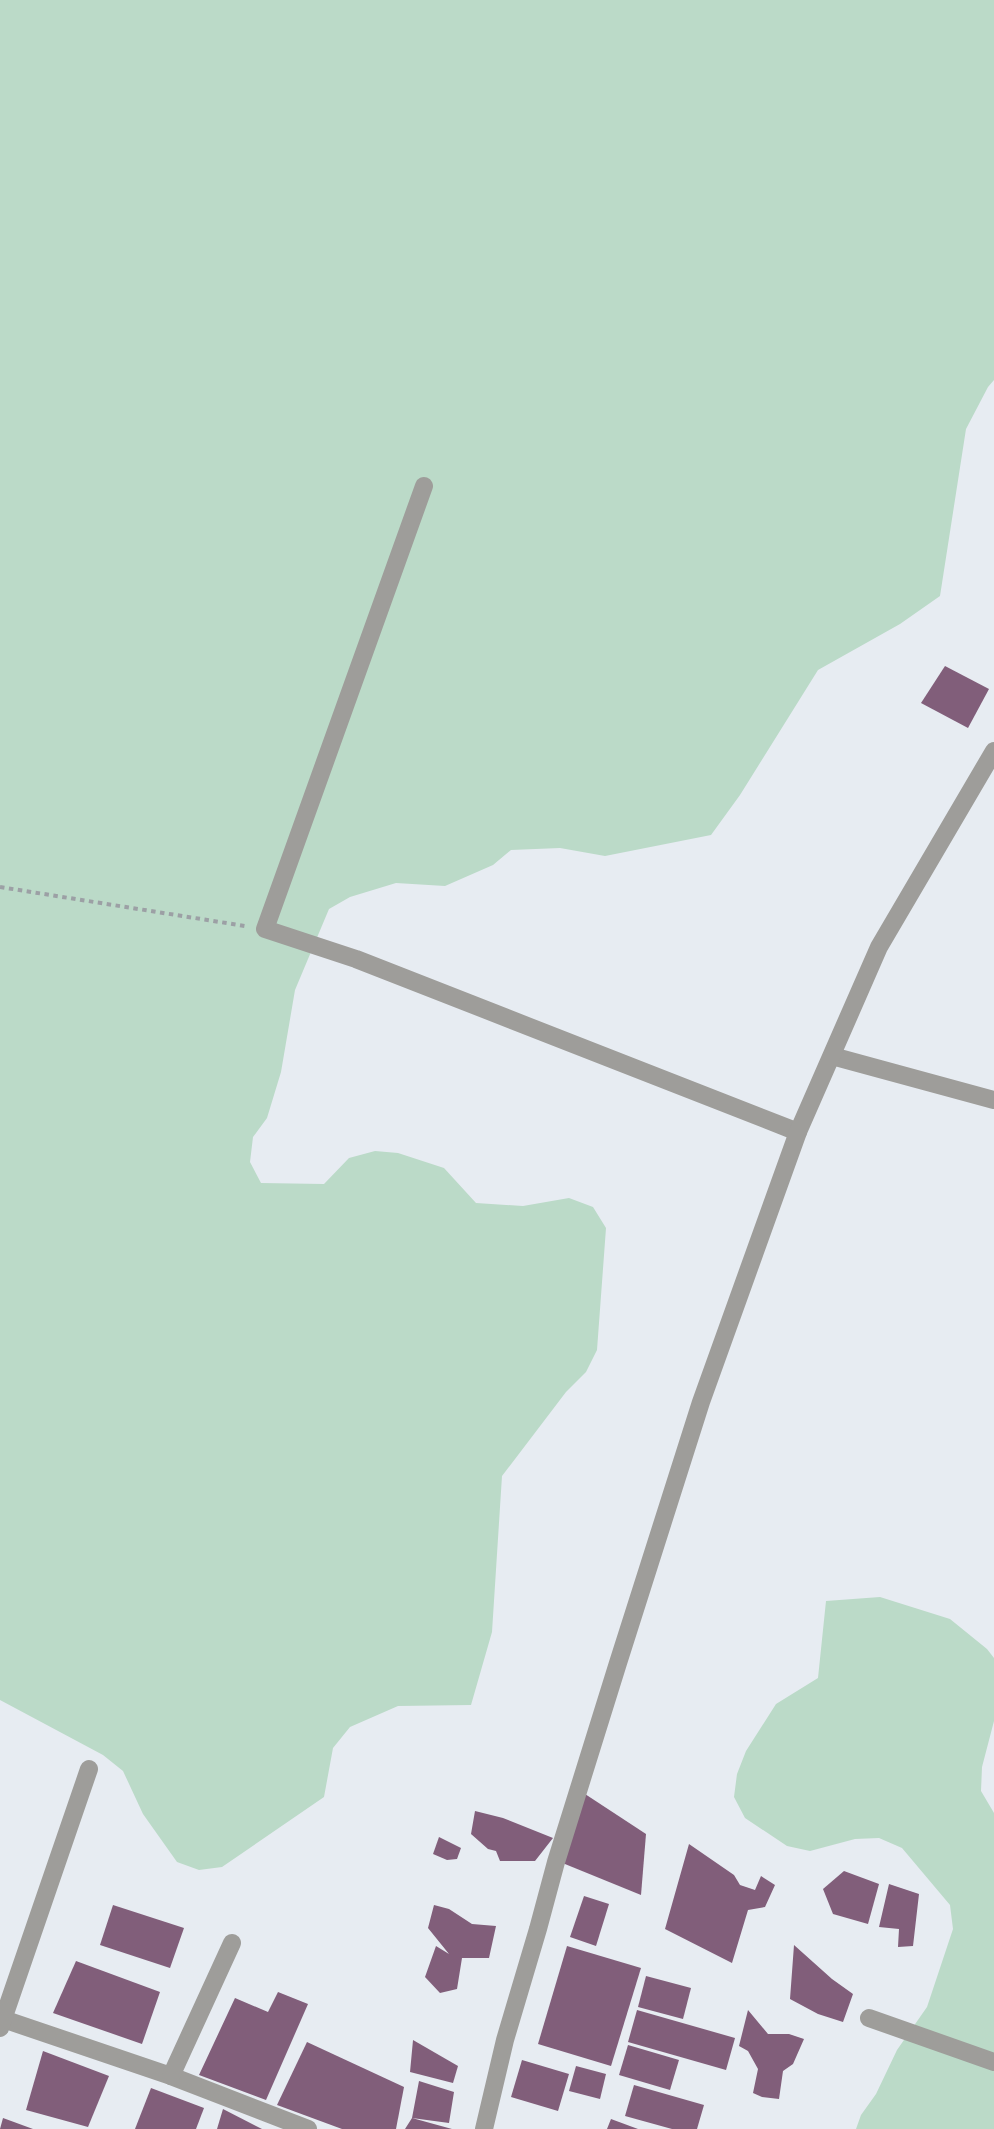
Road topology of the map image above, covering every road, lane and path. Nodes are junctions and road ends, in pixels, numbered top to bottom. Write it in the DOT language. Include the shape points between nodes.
graph roads {
  1 [pos="424,486"];
  2 [pos="994,751"];
  3 [pos="0,887"];
  4 [pos="265,929"];
  5 [pos="832,1056"];
  6 [pos="994,1100"];
  7 [pos="798,1132"];
  8 [pos="89,1769"];
  9 [pos="232,1943"];
  10 [pos="868,2018"];
  11 [pos="2,2024"];
  12 [pos="994,2062"];
  13 [pos="171,2076"];
  14 [pos="308,2129"];
  15 [pos="484,2129"];
  1 -- 4 [label="street"];
  2 -- 5 [label="street" via="879,947"];
  3 -- 4 [label="path"];
  4 -- 7 [label="street" via="356,959"];
  5 -- 6 [label="street"];
  5 -- 7 [label="street"];
  7 -- 15 [label="street" via="701,1402 618,1663 556,1862"];
  8 -- 11 [label="street"];
  9 -- 13 [label="street"];
  10 -- 12 [label="street"];
  11 -- 13 [label="street"];
  13 -- 14 [label="street"];
}
